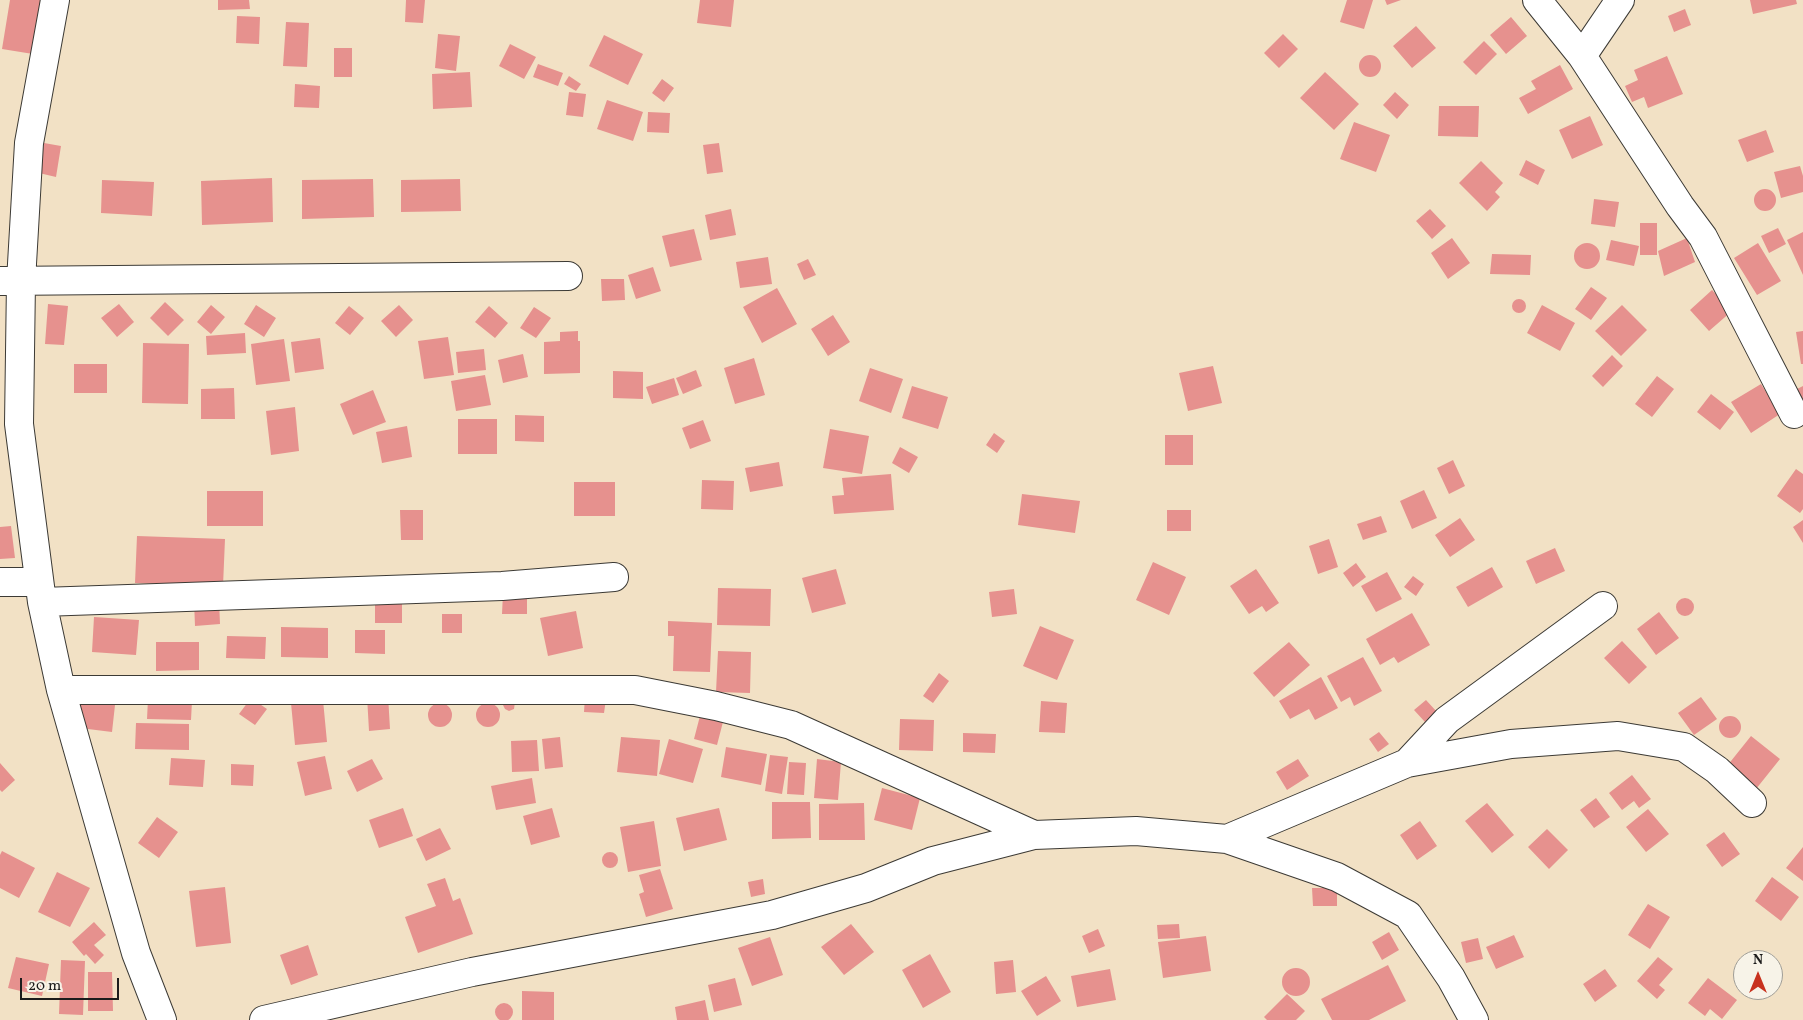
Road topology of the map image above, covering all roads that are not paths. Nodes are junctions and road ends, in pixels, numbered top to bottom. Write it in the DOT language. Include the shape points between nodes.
graph roads {
  1 [pos="55,0"];
  2 [pos="1537,0"];
  3 [pos="1620,0"];
  4 [pos="1582,56"];
  5 [pos="568,276"];
  6 [pos="10,281"];
  7 [pos="1794,414"];
  8 [pos="9,425"];
  9 [pos="614,577"];
  10 [pos="0,582"];
  11 [pos="40,592"];
  12 [pos="1602,606"];
  13 [pos="61,690"];
  14 [pos="1407,763"];
  15 [pos="1752,803"];
  16 [pos="1034,835"];
  17 [pos="1227,839"];
  18 [pos="162,1020"];
  19 [pos="264,1020"];
  20 [pos="1474,1020"];
  1 -- 6 [label="street" via="29,143"];
  2 -- 4 [label="street"];
  3 -- 4 [label="street"];
  4 -- 7 [label="street" via="1703,237"];
  5 -- 6 [label="street"];
  6 -- 8 [label="street"];
  8 -- 11 [label="street"];
  9 -- 11 [label="street" via="502,586"];
  10 -- 11 [label="street"];
  11 -- 13 [label="street"];
  12 -- 14 [label="street" via="1447,720"];
  13 -- 16 [label="street" via="636,690 791,725"];
  13 -- 18 [label="street" via="136,953"];
  14 -- 15 [label="street" via="1511,744 1618,736 1684,747 1717,770"];
  14 -- 17 [label="street"];
  16 -- 17 [label="street" via="1136,831"];
  16 -- 19 [label="street" via="933,861 866,888 772,915 472,972"];
  17 -- 20 [label="street" via="1337,877 1408,915 1451,978"];
}
